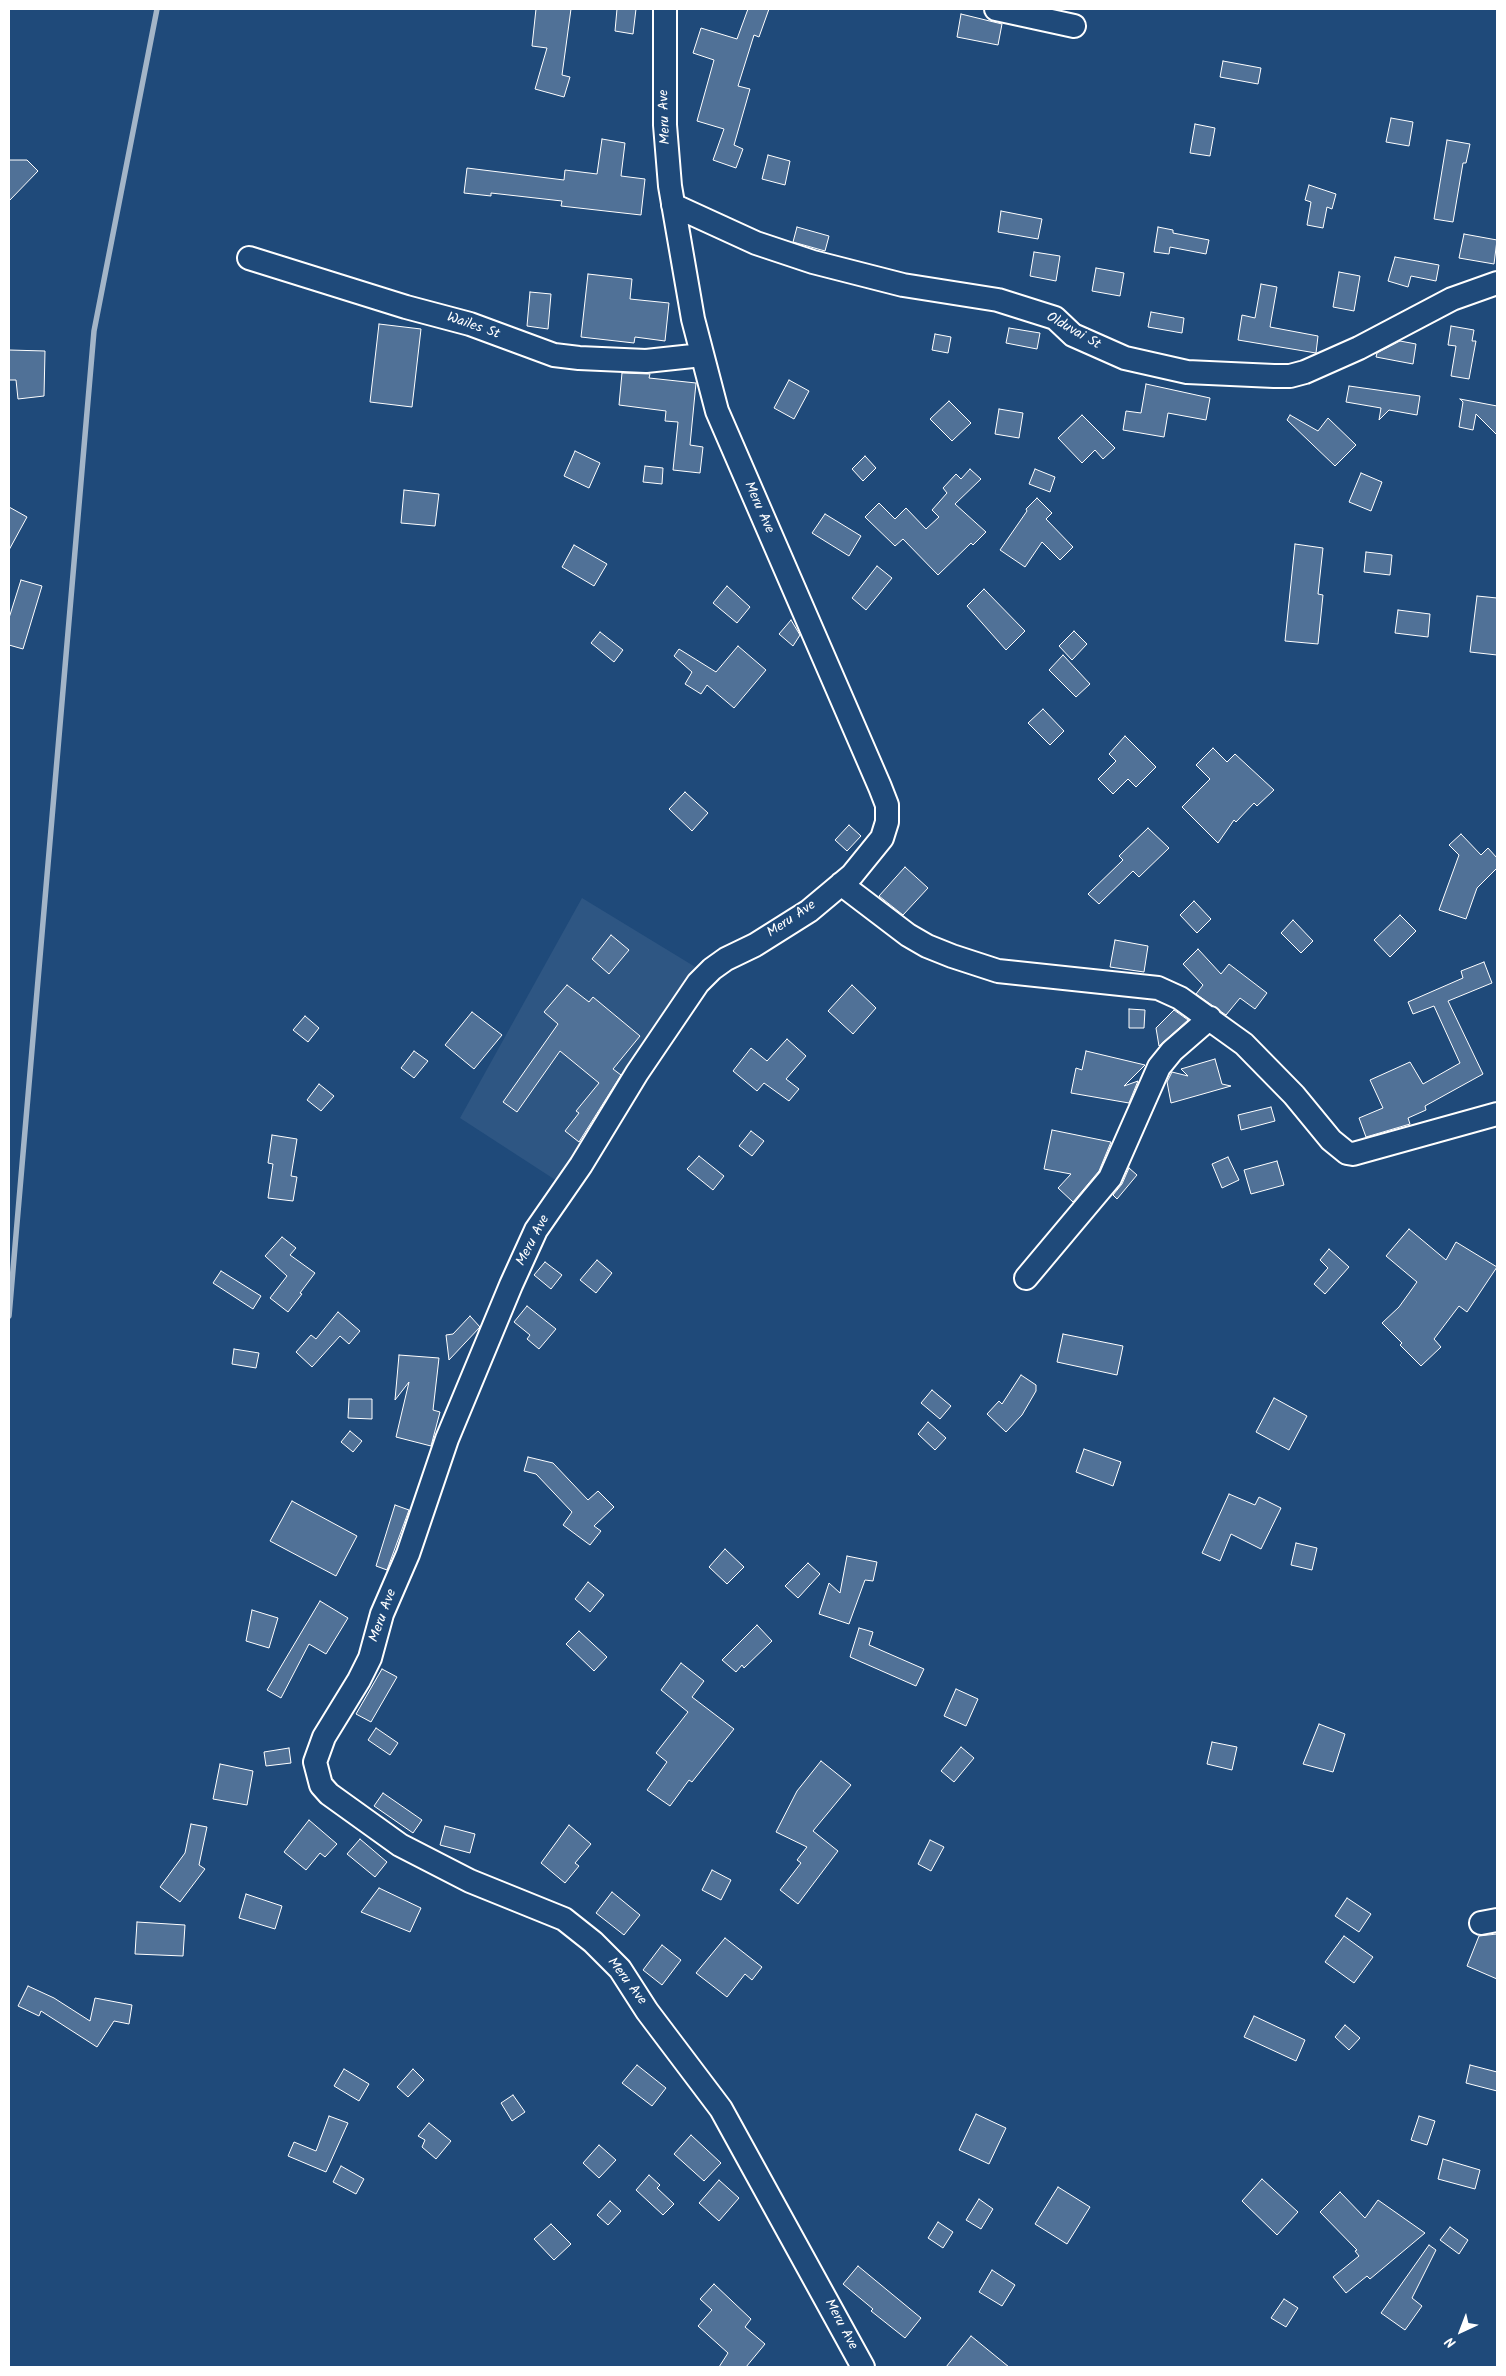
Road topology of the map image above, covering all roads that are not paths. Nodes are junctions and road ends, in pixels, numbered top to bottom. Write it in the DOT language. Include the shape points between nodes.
graph roads {
  1 [pos="665,9"];
  2 [pos="996,9"];
  3 [pos="1074,26"];
  4 [pos="673,205"];
  5 [pos="249,258"];
  6 [pos="1497,283"];
  7 [pos="702,356"];
  8 [pos="841,884"];
  9 [pos="1210,1018"];
  10 [pos="1497,1114"];
  11 [pos="1026,1278"];
  12 [pos="863,2367"];
  1 -- 4 [label="street, Meru Ave" via="666,125"];
  2 -- 3 [label="street"];
  4 -- 6 [label="street, Olduvai St" via="756,243 813,262 903,285 998,300 1055,318 1078,337 1125,358 1187,372 1290,376 1305,372 1359,348 1452,299"];
  4 -- 7 [label="street, Meru Ave"];
  5 -- 7 [label="street, Wailes St" via="470,324 554,355 646,361"];
  7 -- 8 [label="street, Meru Ave" via="717,411 887,805 887,822 882,838"];
  8 -- 9 [label="street" via="908,935 952,956 998,971 1158,988"];
  8 -- 12 [label="street, Meru Ave" via="810,910 712,969 698,984 582,1165 536,1230 447,1439 408,1554 382,1614 370,1658 324,1737 315,1762 321,1785 329,1794 400,1845 470,1880 564,1919 620,1969 647,2011 721,2109"];
  9 -- 10 [label="street" via="1244,1044 1294,1095 1331,1140 1347,1153"];
  9 -- 11 [label="street" via="1172,1051 1159,1067 1110,1178"];
}
